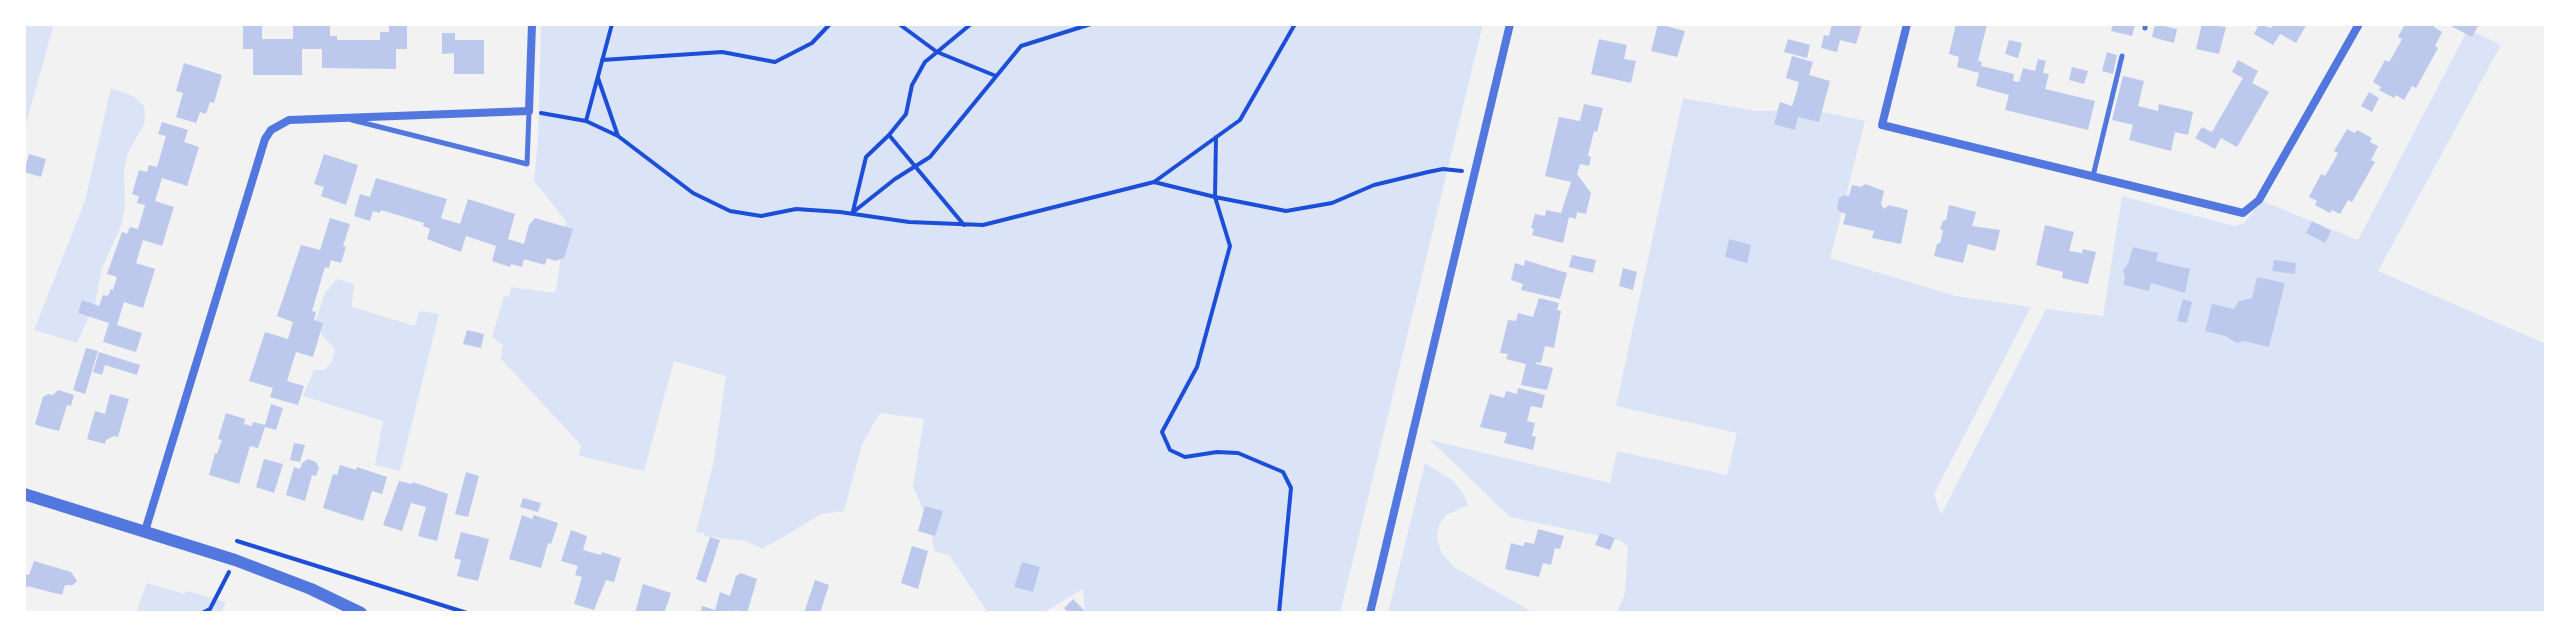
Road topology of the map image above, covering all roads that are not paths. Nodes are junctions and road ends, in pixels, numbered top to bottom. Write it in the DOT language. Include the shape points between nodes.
graph roads {
  1 [pos="532,24"];
  2 [pos="1510,24"];
  3 [pos="1907,24"];
  4 [pos="2359,24"];
  5 [pos="2122,56"];
  6 [pos="529,111"];
  7 [pos="347,119"];
  8 [pos="2093,176"];
  9 [pos="24,494"];
  10 [pos="145,531"];
  11 [pos="361,613"];
  12 [pos="1370,613"];
  1 -- 6 [label="street"];
  2 -- 12 [label="street"];
  3 -- 8 [label="street" via="1882,125"];
  4 -- 8 [label="street" via="2259,200 2243,213"];
  5 -- 8 [label="lane"];
  6 -- 7 [label="street"];
  6 -- 7 [label="lane" via="527,164"];
  7 -- 10 [label="street" via="289,120 265,139"];
  9 -- 10 [label="street"];
  10 -- 11 [label="street" via="235,560"];
}
